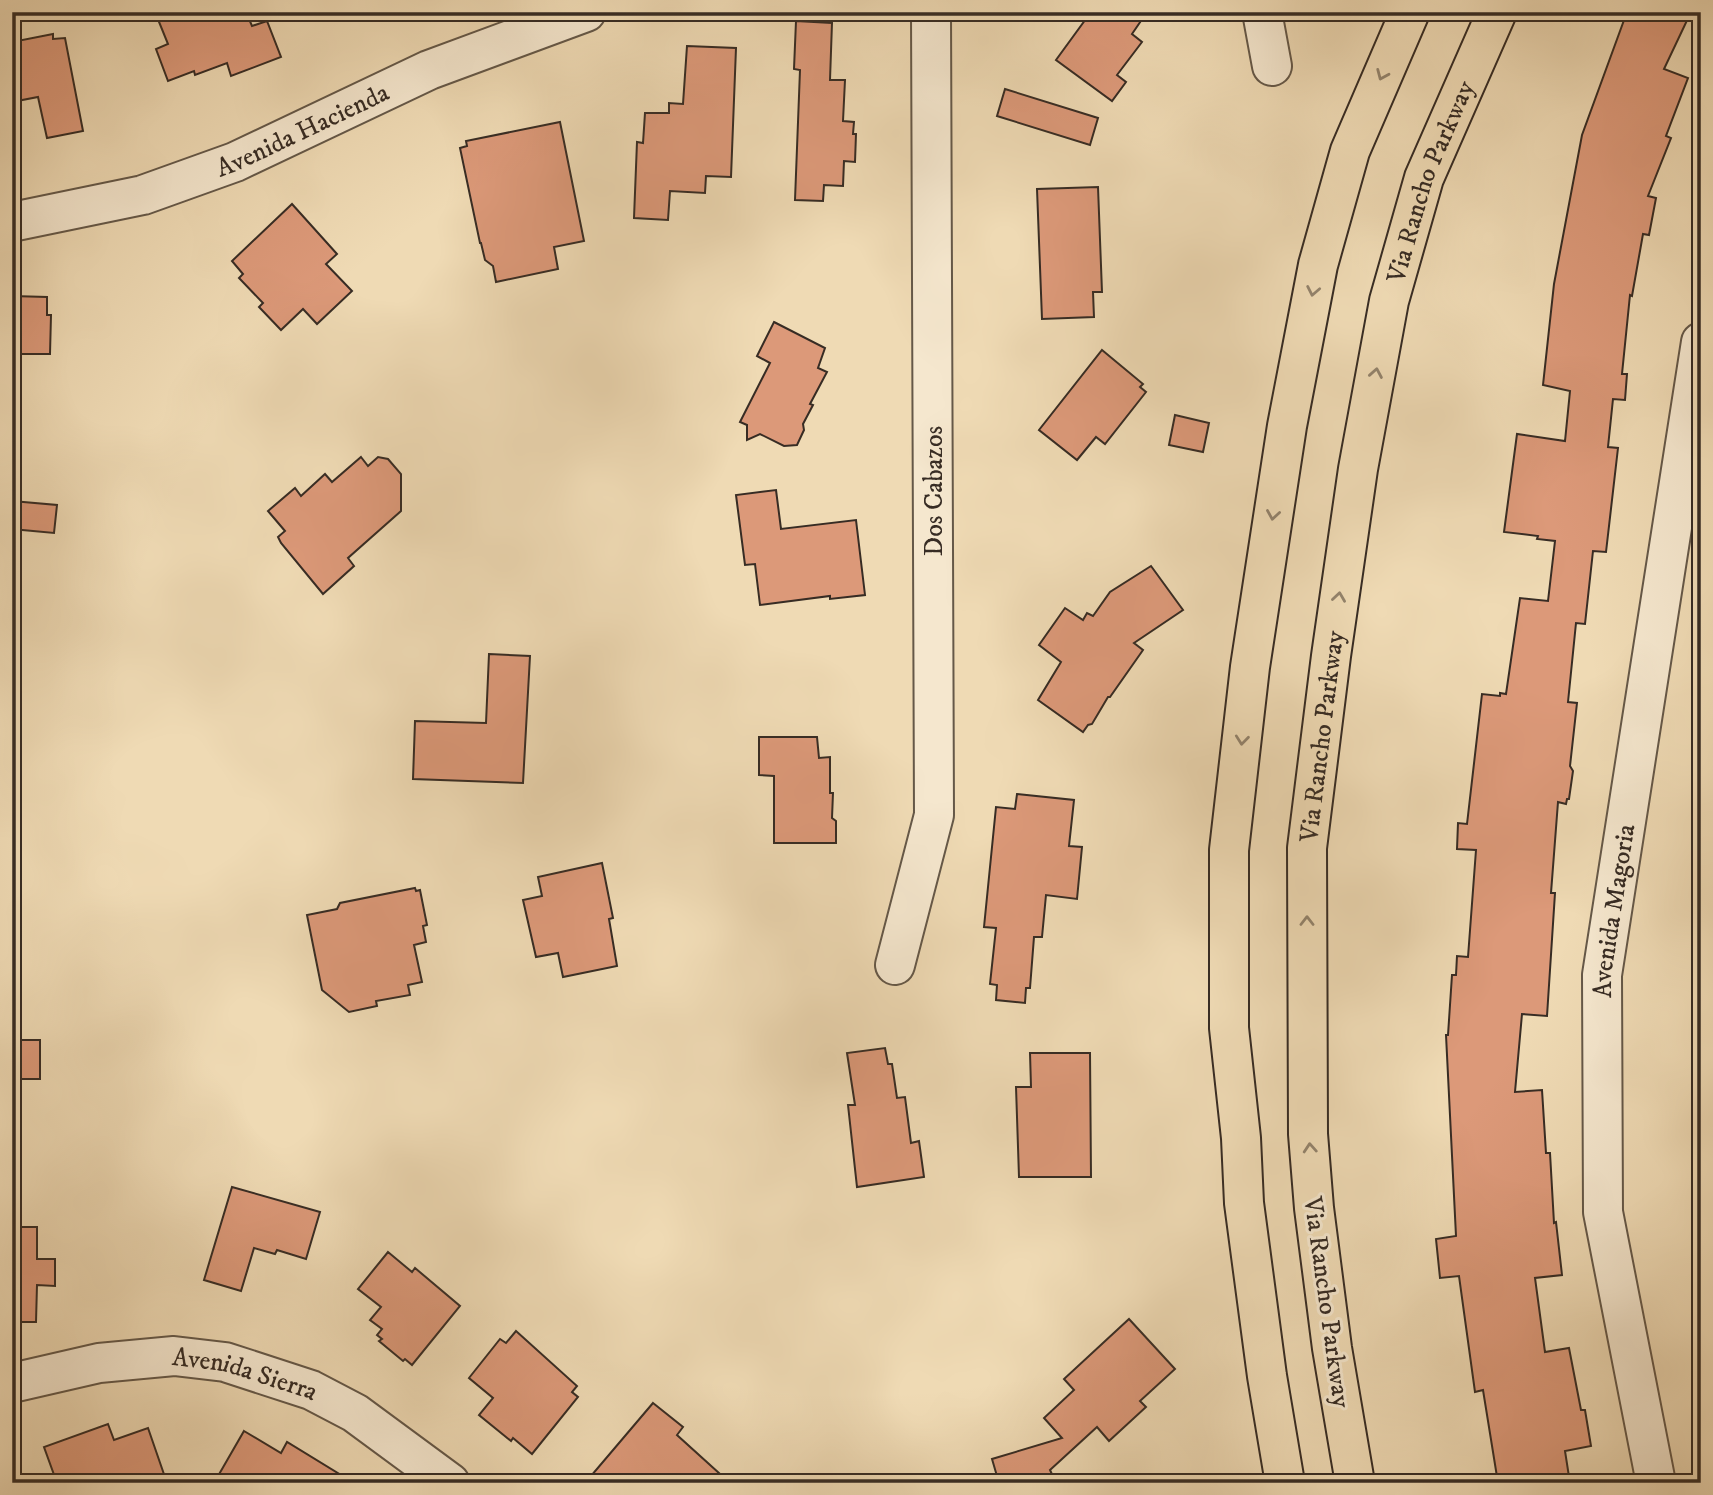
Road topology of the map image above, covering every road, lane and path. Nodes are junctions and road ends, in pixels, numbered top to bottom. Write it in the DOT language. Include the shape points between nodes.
graph roads {
  1 [pos="586,12"];
  2 [pos="931,12"];
  3 [pos="1262,12"];
  4 [pos="1410,12"];
  5 [pos="1497,12"];
  6 [pos="1272,66"];
  7 [pos="12,222"];
  8 [pos="1700,360"];
  9 [pos="895,965"];
  10 [pos="12,1383"];
  11 [pos="450,1483"];
  12 [pos="1285,1483"];
  13 [pos="1355,1483"];
  14 [pos="1656,1483"];
  1 -- 7 [label="street, Avenida Hacienda" via="429,70 235,162 143,195"];
  2 -- 9 [label="street, Dos Cabazos" via="934,816"];
  3 -- 6 [label="street"];
  4 -- 12 [label="main road, one-way" via="1350,151 1318,265 1282,452 1229,850 1229,1028 1244,1203"];
  13 -- 5 [label="main road, Via Rancho Parkway, one-way" via="1332,1348 1308,1134 1307,849 1358,469 1389,301 1424,178"];
  8 -- 14 [label="street, Avenida Magoria" via="1602,975 1603,1212"];
  10 -- 11 [label="street, Avenida Sierra" via="99,1363 174,1356 225,1362 311,1390 355,1412"];
}
